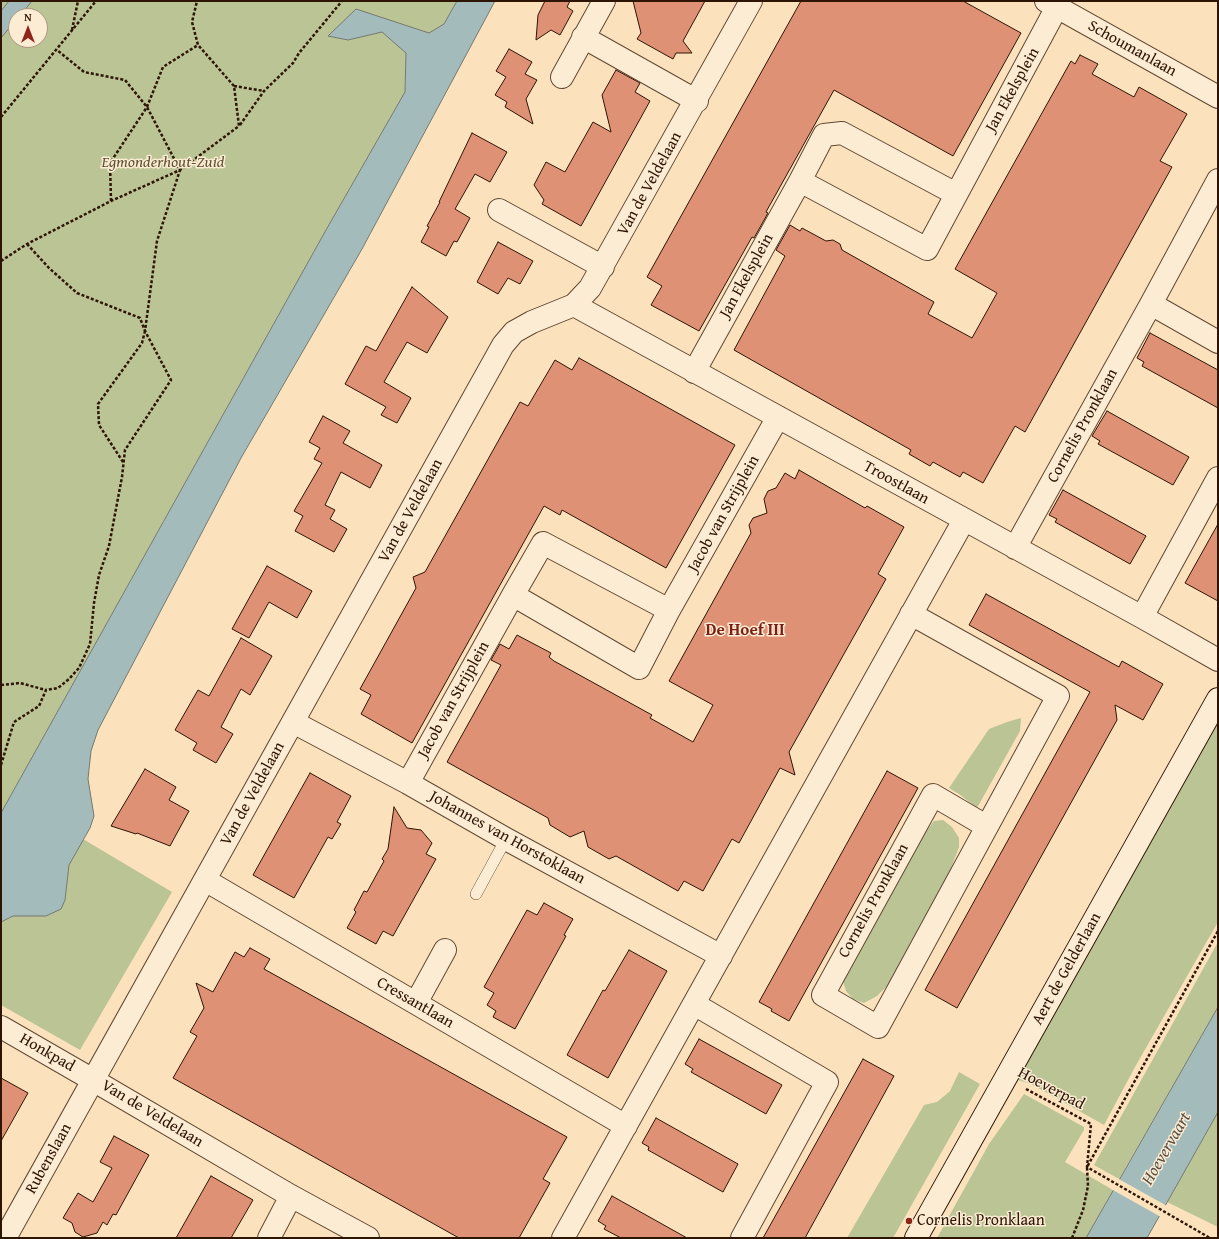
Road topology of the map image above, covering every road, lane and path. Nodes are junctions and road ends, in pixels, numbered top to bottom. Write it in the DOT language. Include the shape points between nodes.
graph roads {
  1 [pos="78,1"];
  2 [pos="96,1"];
  3 [pos="198,1"];
  4 [pos="342,1"];
  5 [pos="604,1"];
  6 [pos="752,1"];
  7 [pos="1052,4"];
  8 [pos="72,31"];
  9 [pos="583,37"];
  10 [pos="198,45"];
  11 [pos="57,50"];
  12 [pos="562,77"];
  13 [pos="234,86"];
  14 [pos="264,91"];
  15 [pos="1218,97"];
  16 [pos="697,101"];
  17 [pos="147,107"];
  18 [pos="1,117"];
  19 [pos="239,126"];
  20 [pos="180,170"];
  21 [pos="800,180"];
  22 [pos="1218,180"];
  23 [pos="956,194"];
  24 [pos="111,201"];
  25 [pos="499,210"];
  26 [pos="27,244"];
  27 [pos="1,261"];
  28 [pos="603,267"];
  29 [pos="1151,304"];
  30 [pos="574,305"];
  31 [pos="145,331"];
  32 [pos="1218,342"];
  33 [pos="694,372"];
  34 [pos="778,418"];
  35 [pos="123,462"];
  36 [pos="1218,478"];
  37 [pos="964,520"];
  38 [pos="1015,548"];
  39 [pos="513,595"];
  40 [pos="669,610"];
  41 [pos="911,614"];
  42 [pos="1142,617"];
  43 [pos="1218,660"];
  44 [pos="1,685"];
  45 [pos="46,690"];
  46 [pos="1218,700"];
  47 [pos="293,722"];
  48 [pos="1,765"];
  49 [pos="408,783"];
  50 [pos="986,826"];
  51 [pos="506,839"];
  52 [pos="205,880"];
  53 [pos="476,894"];
  54 [pos="1218,931"];
  55 [pos="446,950"];
  56 [pos="721,956"];
  57 [pos="416,1003"];
  58 [pos="694,1004"];
  59 [pos="1,1027"];
  60 [pos="1006,1078"];
  61 [pos="93,1080"];
  62 [pos="626,1126"];
  63 [pos="1087,1167"];
  64 [pos="291,1196"];
  65 [pos="5,1238"];
  66 [pos="269,1238"];
  67 [pos="368,1238"];
  68 [pos="563,1238"];
  69 [pos="742,1238"];
  70 [pos="916,1238"];
  71 [pos="1072,1238"];
  72 [pos="1210,1238"];
  1 -- 8 [label="path"];
  2 -- 8 [label="path"];
  3 -- 10 [label="path" via="192,22"];
  4 -- 14 [label="path" via="293,63"];
  5 -- 9 [label="street"];
  6 -- 16 [label="street, Van de Veldelaan"];
  7 -- 15 [label="street, Schoumanlaan"];
  7 -- 23 [label="street, Jan Ekelsplein"];
  8 -- 11 [label="path"];
  9 -- 12 [label="street"];
  9 -- 16 [label="street"];
  10 -- 13 [label="path"];
  10 -- 17 [label="path" via="163,67"];
  11 -- 17 [label="path" via="84,72 125,80"];
  11 -- 18 [label="path"];
  13 -- 14 [label="path"];
  13 -- 19 [label="path"];
  14 -- 19 [label="path"];
  16 -- 28 [label="street, Van de Veldelaan"];
  17 -- 20 [label="path"];
  17 -- 24 [label="path" via="110,163"];
  19 -- 20 [label="path"];
  20 -- 24 [label="path"];
  20 -- 31 [label="path" via="157,241"];
  21 -- 23 [label="street, Jan Ekelsplein" via="824,135 842,133"];
  21 -- 23 [label="street, Jan Ekelsplein" via="927,249"];
  21 -- 33 [label="street, Jan Ekelsplein"];
  22 -- 29 [label="street, Cornelis Pronklaan"];
  24 -- 26 [label="path"];
  25 -- 28 [label="street"];
  26 -- 27 [label="path"];
  26 -- 31 [label="path" via="77,293 140,318"];
  28 -- 30 [label="street, Van de Veldelaan" via="590,288"];
  29 -- 32 [label="street"];
  29 -- 38 [label="street, Cornelis Pronklaan"];
  30 -- 33 [label="street, Troostlaan"];
  30 -- 47 [label="street, Van de Veldelaan" via="514,332 503,345"];
  31 -- 35 [label="path" via="171,380 125,450"];
  31 -- 35 [label="path" via="142,343 98,404 99,425"];
  33 -- 34 [label="street, Troostlaan"];
  34 -- 37 [label="street, Troostlaan"];
  34 -- 40 [label="street, Jacob van Strijplein"];
  35 -- 45 [label="path" via="109,546 99,574 90,644 79,668 69,679 58,688"];
  36 -- 42 [label="street"];
  37 -- 38 [label="street, Troostlaan"];
  37 -- 41 [label="street"];
  38 -- 42 [label="street, Troostlaan"];
  39 -- 40 [label="street, Jacob van Strijplein" via="543,543"];
  39 -- 40 [label="street, Jacob van Strijplein" via="638,668"];
  39 -- 49 [label="street, Jacob van Strijplein"];
  41 -- 50 [label="street, Cornelis Pronklaan" via="1058,696"];
  41 -- 56 [label="street"];
  42 -- 43 [label="street, Troostlaan"];
  44 -- 45 [label="path" via="20,683"];
  45 -- 48 [label="path" via="39,706 14,722"];
  46 -- 60 [label="street, Aert de Gelderlaan"];
  47 -- 49 [label="street, Johannes van Horstoklaan"];
  47 -- 52 [label="street, Van de Veldelaan"];
  49 -- 51 [label="street, Johannes van Horstoklaan"];
  50 -- 50 [label="street, Cornelis Pronklaan" via="932,795 823,994 878,1027"];
  51 -- 53 [label="lane"];
  51 -- 56 [label="street, Johannes van Horstoklaan"];
  52 -- 57 [label="street, Cressantlaan"];
  52 -- 61 [label="street, Van de Veldelaan"];
  54 -- 63 [label="path"];
  55 -- 57 [label="street"];
  56 -- 58 [label="street"];
  57 -- 62 [label="street, Cressantlaan"];
  58 -- 62 [label="street"];
  58 -- 69 [label="street" via="827,1082"];
  59 -- 61 [label="street, Honkpad"];
  60 -- 63 [label="path, Hoeverpad" via="1091,1124"];
  60 -- 70 [label="street, Aert de Gelderlaan"];
  61 -- 64 [label="street, Van de Veldelaan"];
  61 -- 65 [label="street, Rubenslaan"];
  62 -- 68 [label="street"];
  63 -- 71 [label="path" via="1088,1186 1083,1210"];
  63 -- 72 [label="path"];
  64 -- 66 [label="street"];
  64 -- 67 [label="street, Van de Veldelaan"];
}
